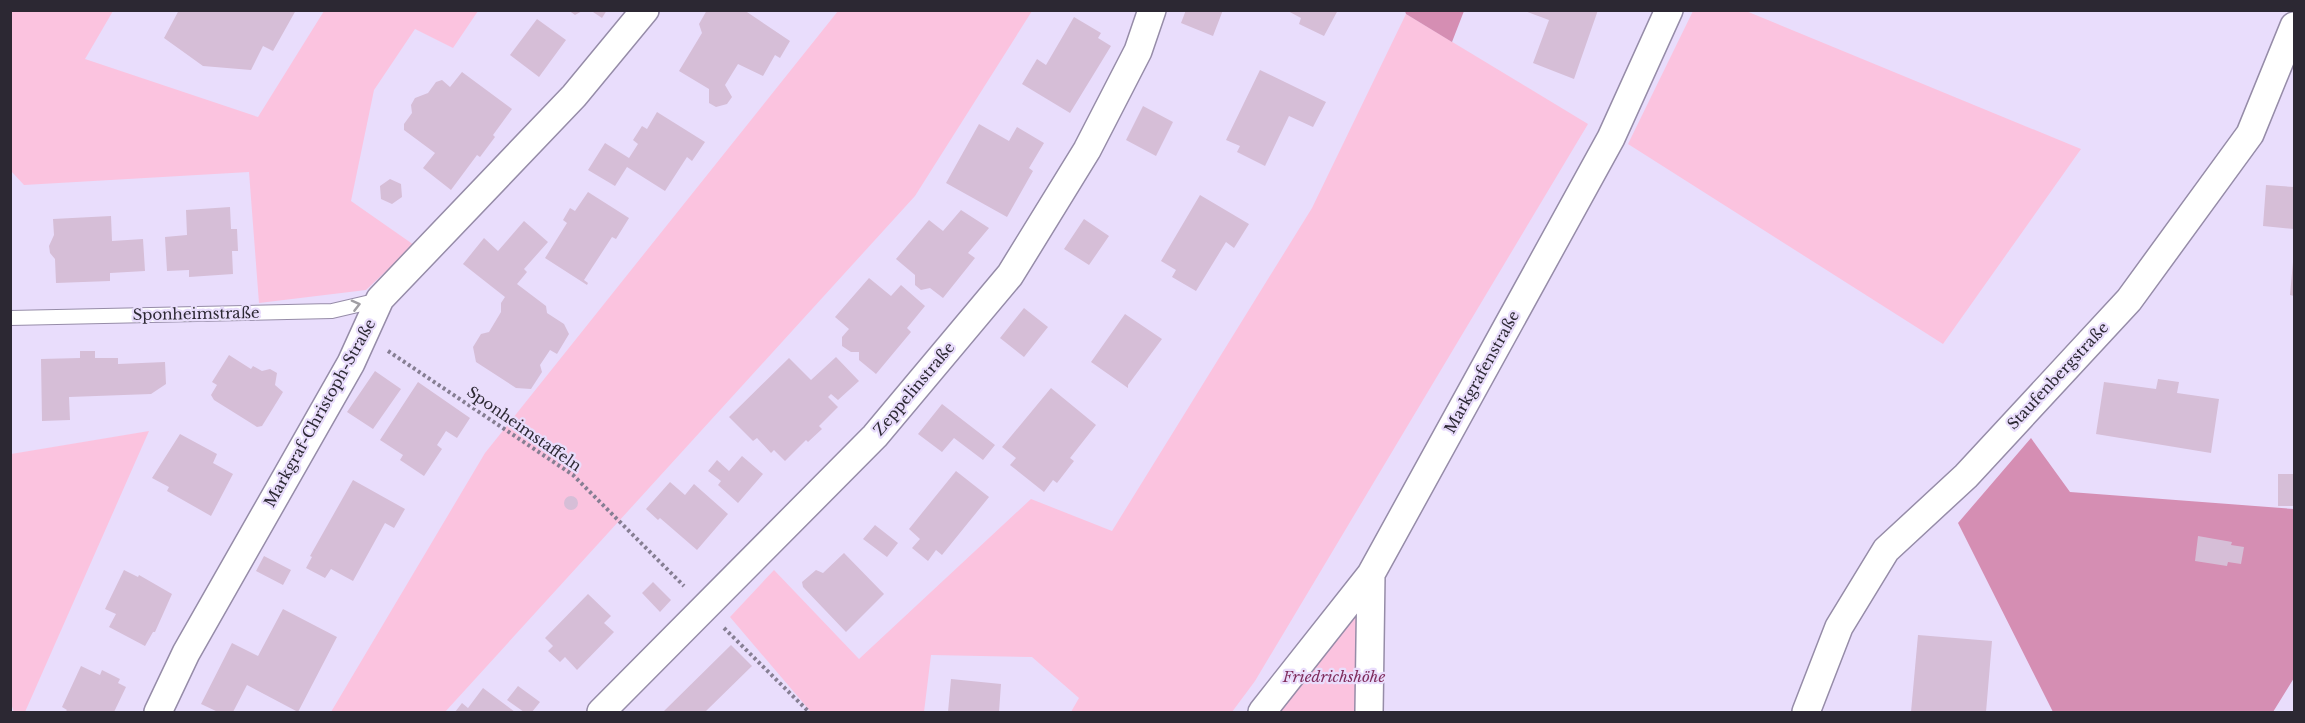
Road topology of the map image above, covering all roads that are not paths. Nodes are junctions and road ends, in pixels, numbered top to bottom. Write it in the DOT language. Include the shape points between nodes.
graph roads {
  1 [pos="645,10"];
  2 [pos="1152,10"];
  3 [pos="1669,10"];
  4 [pos="2295,26"];
  5 [pos="380,299"];
  6 [pos="10,318"];
  7 [pos="1371,574"];
  8 [pos="158,712"];
  9 [pos="601,712"];
  10 [pos="1262,712"];
  11 [pos="1369,712"];
  12 [pos="1806,712"];
  1 -- 5 [label="street, Markgraf-Christoph-Straße" via="574,96"];
  2 -- 9 [label="street, Zeppelinstraße" via="1138,51 1087,150 1010,275 875,436"];
  3 -- 7 [label="street, Markgrafenstraße" via="1611,138"];
  4 -- 12 [label="street, Staufenbergstraße" via="2250,134 2129,300 1966,476 1886,550 1839,627"];
  6 -- 5 [label="lane, Sponheimstraße, one-way" via="332,311"];
  5 -- 8 [label="street, Markgraf-Christoph-Straße" via="366,336 186,653"];
  7 -- 10 [label="street, Markgrafenstraße"];
  7 -- 11 [label="street"];
}
